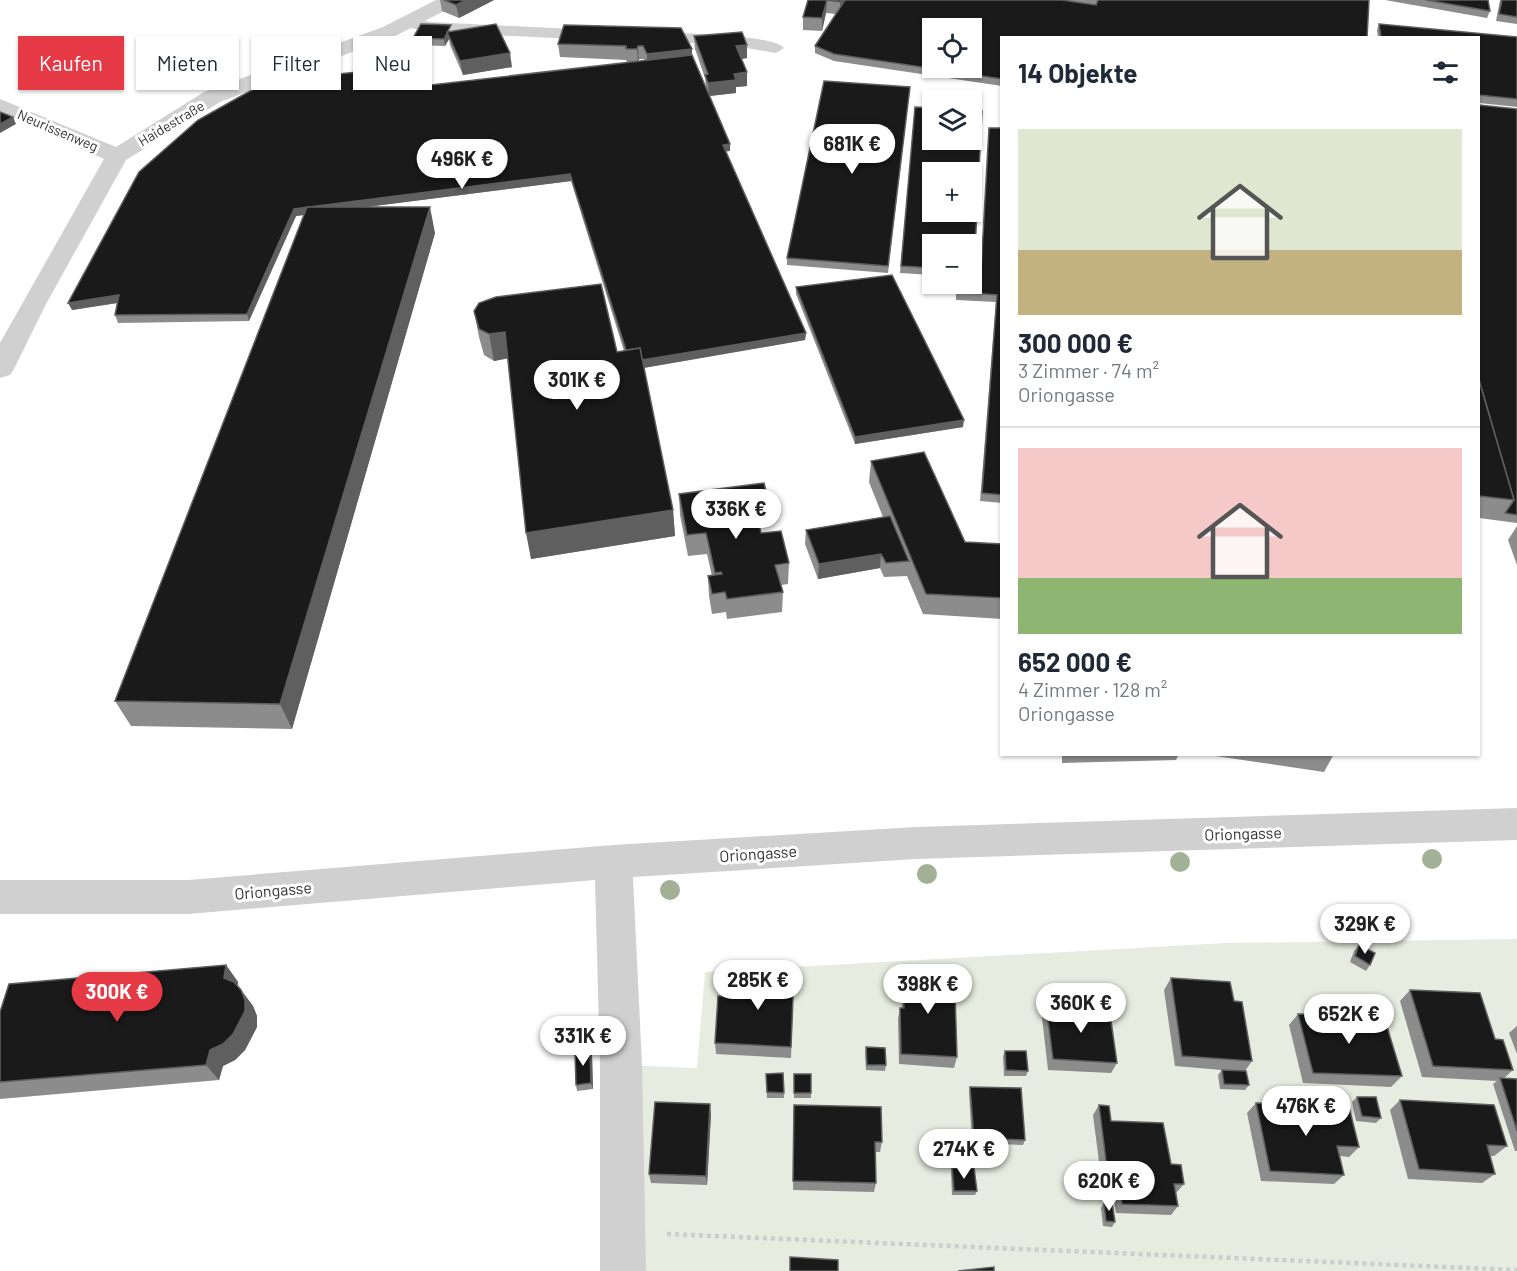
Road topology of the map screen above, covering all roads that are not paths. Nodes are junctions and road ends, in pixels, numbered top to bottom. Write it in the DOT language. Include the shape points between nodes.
graph roads {
  1 [pos="451,0"];
  2 [pos="406,23"];
  3 [pos="611,36"];
  4 [pos="635,37"];
  5 [pos="776,48"];
  6 [pos="0,105"];
  7 [pos="117,156"];
  8 [pos="0,369"];
  9 [pos="1517,825"];
  10 [pos="613,862"];
  11 [pos="0,897"];
  12 [pos="623,1251"];
  1 -- 2 [label="street, Haidestraße"];
  2 -- 3 [label="lane"];
  2 -- 7 [label="street, Haidestraße" via="212,97"];
  4 -- 5 [label="lane" via="735,40"];
  6 -- 7 [label="street, Neurissenweg"];
  7 -- 8 [label="street, Haidestraße"];
  9 -- 10 [label="street, Oriongasse" via="916,843"];
  10 -- 11 [label="street, Oriongasse" via="188,897"];
  10 -- 12 [label="street"];
}
